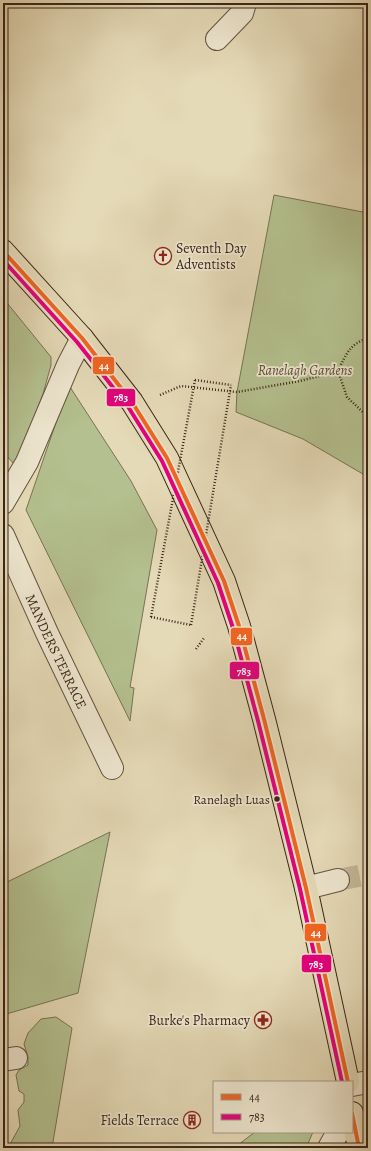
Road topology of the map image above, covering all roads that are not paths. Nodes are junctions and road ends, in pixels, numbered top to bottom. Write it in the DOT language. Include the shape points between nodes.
graph roads {
  1 [pos="245,3"];
  2 [pos="216,39"];
  3 [pos="3,251"];
  4 [pos="82,338"];
  5 [pos="3,503"];
  6 [pos="3,535"];
  7 [pos="112,768"];
  8 [pos="338,880"];
  9 [pos="306,888"];
  10 [pos="348,1081"];
  11 [pos="368,1082"];
  12 [pos="353,1085"];
  13 [pos="353,1118"];
  14 [pos="337,1133"];
  15 [pos="329,1148"];
  16 [pos="359,1148"];
  1 -- 2 [label="street" via="242,13"];
  3 -- 4 [label="main road"];
  4 -- 5 [label="street" via="27,462"];
  4 -- 9 [label="main road" via="132,402 167,458 224,580 264,719"];
  6 -- 7 [label="street, MANDERS TERRACE"];
  8 -- 9 [label="street"];
  9 -- 10 [label="main road"];
  11 -- 12 [label="street"];
  13 -- 16 [label="main road"];
  14 -- 15 [label="street"];
}
